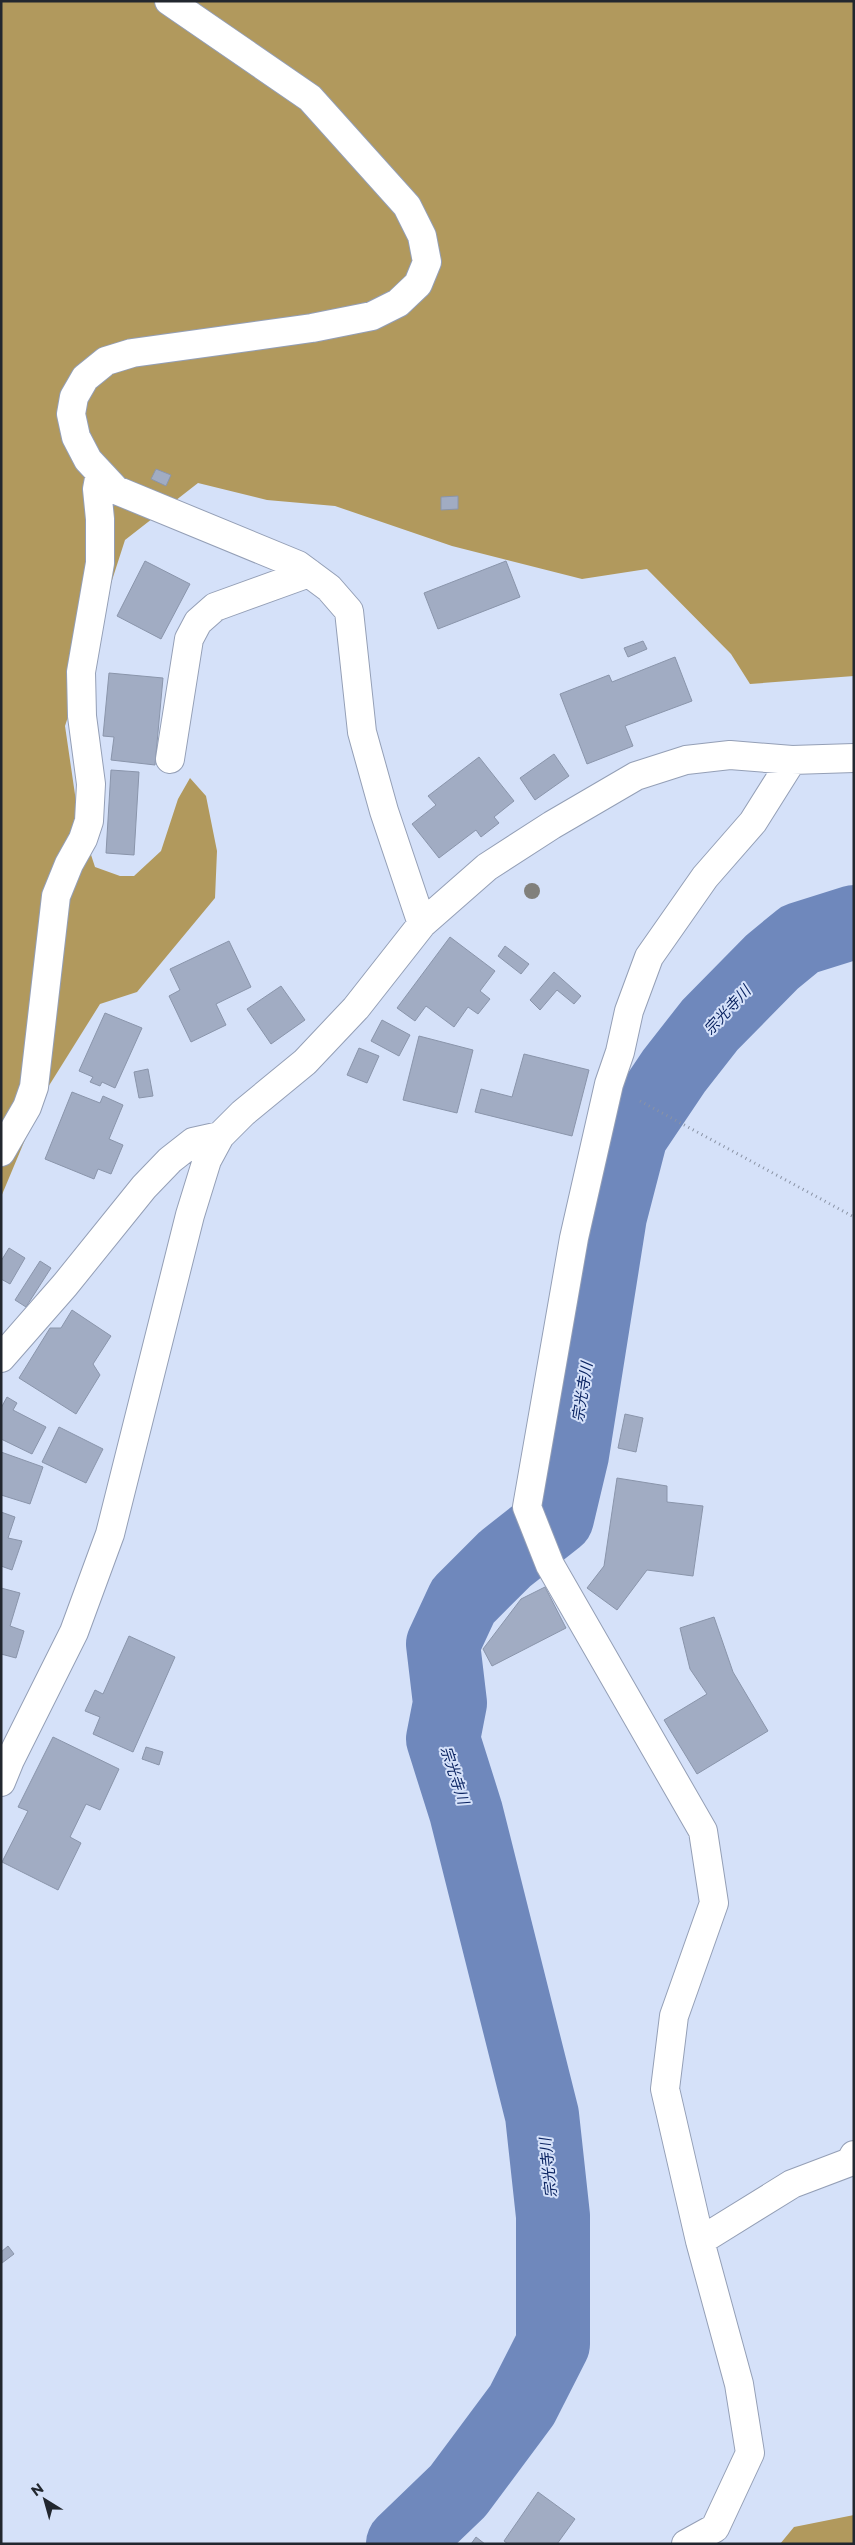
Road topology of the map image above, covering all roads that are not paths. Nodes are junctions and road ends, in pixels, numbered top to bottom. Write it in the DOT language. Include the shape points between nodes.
graph roads {
  1 [pos="169,1"];
  2 [pos="100,473"];
  3 [pos="309,573"];
  4 [pos="854,758"];
  5 [pos="170,759"];
  6 [pos="792,760"];
  7 [pos="422,924"];
  8 [pos="220,1136"];
  9 [pos="1,1152"];
  10 [pos="1,1358"];
  11 [pos="1,1782"];
  12 [pos="854,2155"];
  13 [pos="700,2241"];
  14 [pos="686,2544"];
  1 -- 2 [label="street" via="310,98 407,206 422,236 427,262 418,284 398,302 372,316 132,354 106,361 85,378 74,397 71,414 76,437 88,460"];
  2 -- 3 [label="street" via="116,490 252,545"];
  2 -- 9 [label="street" via="97,489 100,563 81,672 82,716 91,784 89,821 56,896 34,1087 28,1107"];
  3 -- 5 [label="street" via="215,607 198,622 189,639"];
  3 -- 7 [label="street" via="329,588 349,611 362,732"];
  4 -- 6 [label="street"];
  6 -- 7 [label="street" via="730,755 686,760 636,776 488,867"];
  6 -- 13 [label="street" via="753,822 705,877 649,957 629,1011 574,1238 528,1507 550,1565 703,1831 714,1904 674,2016 665,2089"];
  7 -- 8 [label="street" via="356,1008 311,1056 243,1112"];
  8 -- 10 [label="street" via="193,1142 170,1160"];
  8 -- 11 [label="street" via="207,1160 190,1215 110,1534 74,1632"];
  12 -- 13 [label="street" via="850,2162 792,2184"];
  13 -- 14 [label="street" via="739,2384 750,2454 715,2528"];
}
